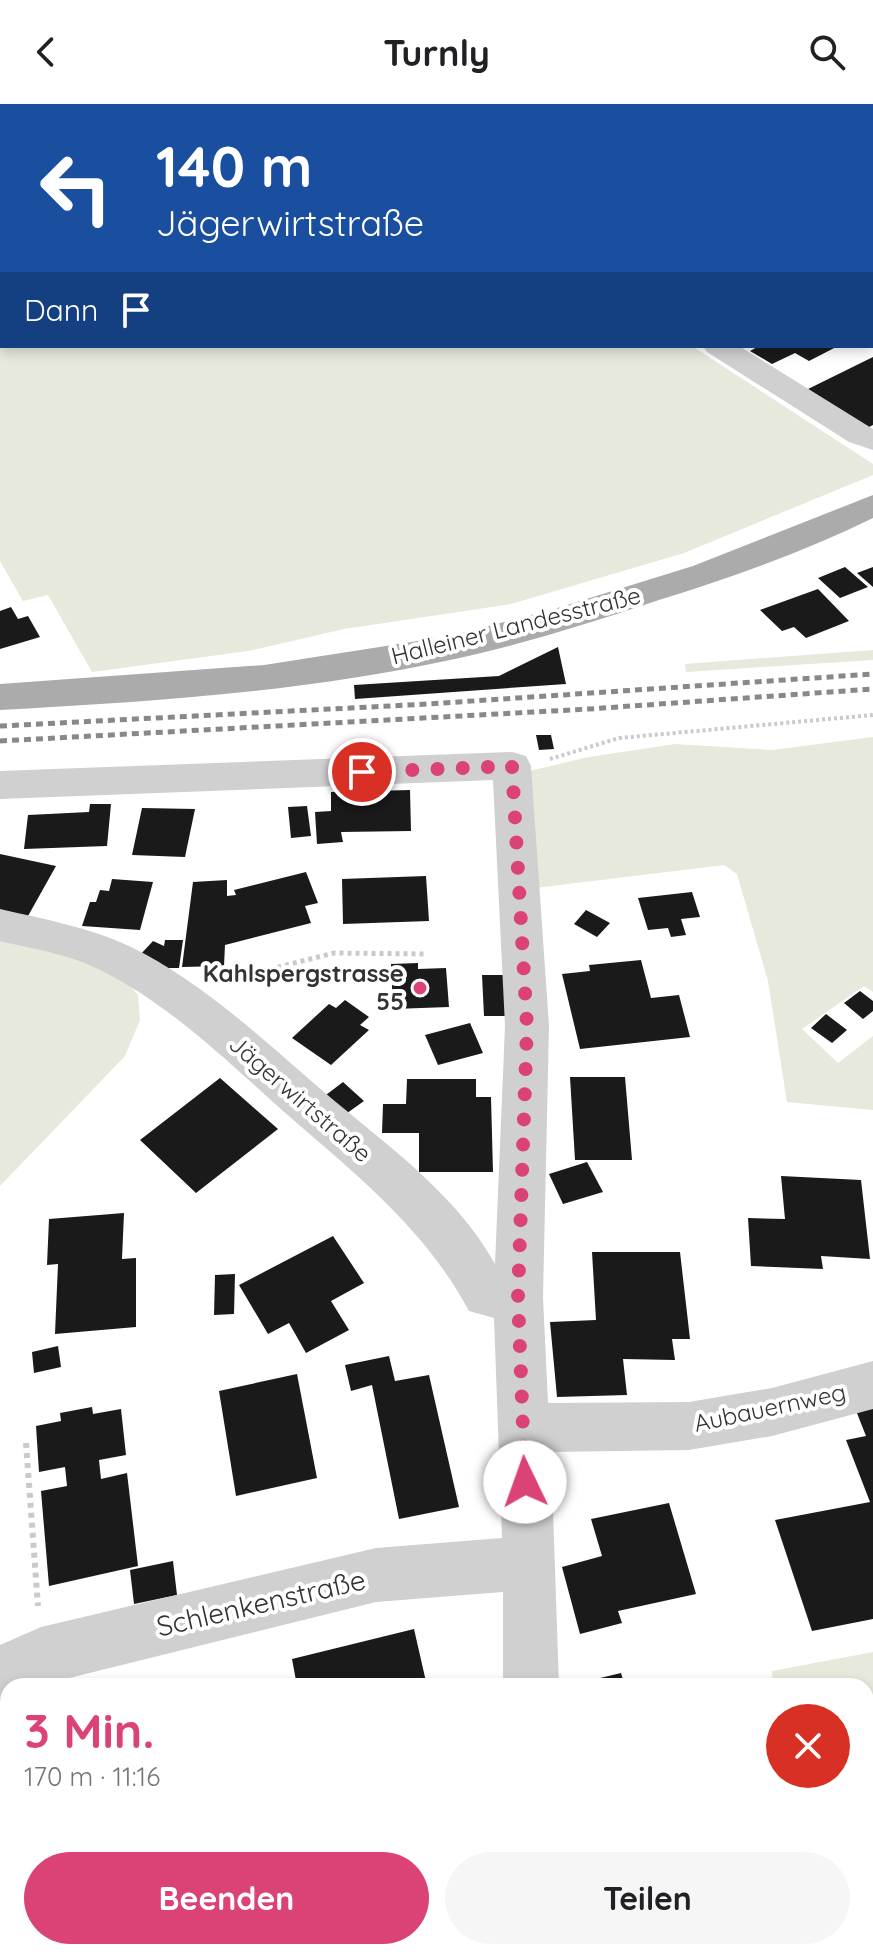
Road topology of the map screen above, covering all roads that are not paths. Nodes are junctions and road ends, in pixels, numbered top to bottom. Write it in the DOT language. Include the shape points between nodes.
graph roads {
  1 [pos="721,348"];
  2 [pos="873,440"];
  3 [pos="873,505"];
  4 [pos="0,697"];
  5 [pos="0,785"];
  6 [pos="0,925"];
  7 [pos="518,1297"];
  8 [pos="873,1385"];
  9 [pos="523,1428"];
  10 [pos="530,1563"];
  11 [pos="21,1665"];
  12 [pos="531,1678"];
  1 -- 2 [label="street"];
  3 -- 4 [label="main road, Halleiner Landesstraße" via="697,577 423,654 239,681"];
  5 -- 7 [label="street" via="512,766 527,1026"];
  6 -- 7 [label="street, Jägerwirtstraße" via="114,958 187,1002 431,1213 469,1260 486,1295"];
  7 -- 9 [label="street"];
  8 -- 9 [label="street, Aubauernweg" via="772,1412 689,1426"];
  9 -- 10 [label="street"];
  10 -- 11 [label="street, Schlenkenstraße" via="376,1575"];
  10 -- 12 [label="street"];
}
